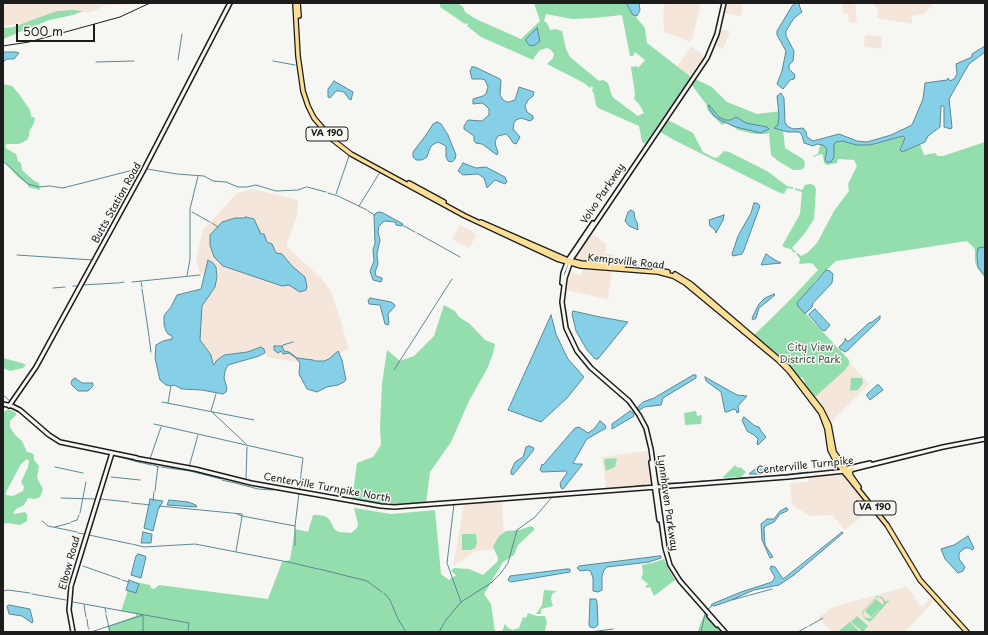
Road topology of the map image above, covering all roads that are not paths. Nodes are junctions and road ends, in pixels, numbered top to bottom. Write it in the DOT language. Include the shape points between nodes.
graph roads {
  1 [pos="230,3"];
  2 [pos="297,3"];
  3 [pos="723,3"];
  4 [pos="569,262"];
  5 [pos="617,391"];
  6 [pos="3,404"];
  7 [pos="9,406"];
  8 [pos="985,439"];
  9 [pos="112,453"];
  10 [pos="899,458"];
  11 [pos="837,463"];
  12 [pos="852,469"];
  13 [pos="836,470"];
  14 [pos="844,470"];
  15 [pos="851,477"];
  16 [pos="737,481"];
  17 [pos="711,482"];
  18 [pos="744,483"];
  19 [pos="656,487"];
  20 [pos="551,495"];
  21 [pos="73,632"];
  22 [pos="724,632"];
  23 [pos="968,632"];
  1 -- 7 [label="main road, Butts Station Road" via="148,162 52,338"];
  2 -- 4 [label="main road, Kempsville Road / VA 190" via="298,56 303,91 314,118 332,140 351,154 468,218"];
  3 -- 4 [label="main road, Volvo Parkway" via="718,30 708,56"];
  4 -- 5 [label="main road, Volvo Parkway" via="562,277 560,299 566,334 584,364"];
  4 -- 11 [label="main road, Kempsville Road / VA 190" via="581,266 658,272 685,283 786,368 819,410 827,429 831,452"];
  4 -- 14 [label="main road, Kempsville Road / VA 190" via="659,269 686,281 788,367 823,411 830,429 833,450"];
  5 -- 19 [label="main road, Lynnhaven Parkway" via="632,405 645,427 652,449"];
  6 -- 7 [label="main road, Centerville Turnpike North"];
  7 -- 9 [label="main road, Centerville Turnpike North" via="15,407 58,441"];
  8 -- 10 [label="main road, Centerville Turnpike"];
  9 -- 20 [label="main road, Centerville Turnpike North" via="251,483 386,507"];
  9 -- 21 [label="main road, Elbow Road" via="72,585 69,603"];
  10 -- 12 [label="main road, Centerville Turnpike"];
  10 -- 14 [label="main road, Centerville Turnpike"];
  11 -- 13 [label="main road"];
  11 -- 14 [label="main road, Kempsville Road / VA 190"];
  12 -- 14 [label="main road, Centerville Turnpike"];
  12 -- 15 [label="main road"];
  13 -- 14 [label="main road, Centerville Turnpike"];
  13 -- 17 [label="main road, Centerville Turnpike"];
  14 -- 15 [label="main road, Kempsville Road / VA 190"];
  14 -- 16 [label="main road, Centerville Turnpike"];
  14 -- 23 [label="main road, Kempsville Road / VA 190" via="888,527 920,580"];
  15 -- 23 [label="main road, Kempsville Road / VA 190" via="889,525 922,579"];
  16 -- 17 [label="main road, Centerville Turnpike"];
  16 -- 18 [label="main road"];
  17 -- 19 [label="main road, Centerville Turnpike"];
  19 -- 20 [label="main road, Centerville Turnpike"];
  19 -- 22 [label="main road, Lynnhaven Parkway" via="670,565 680,581"];
}
